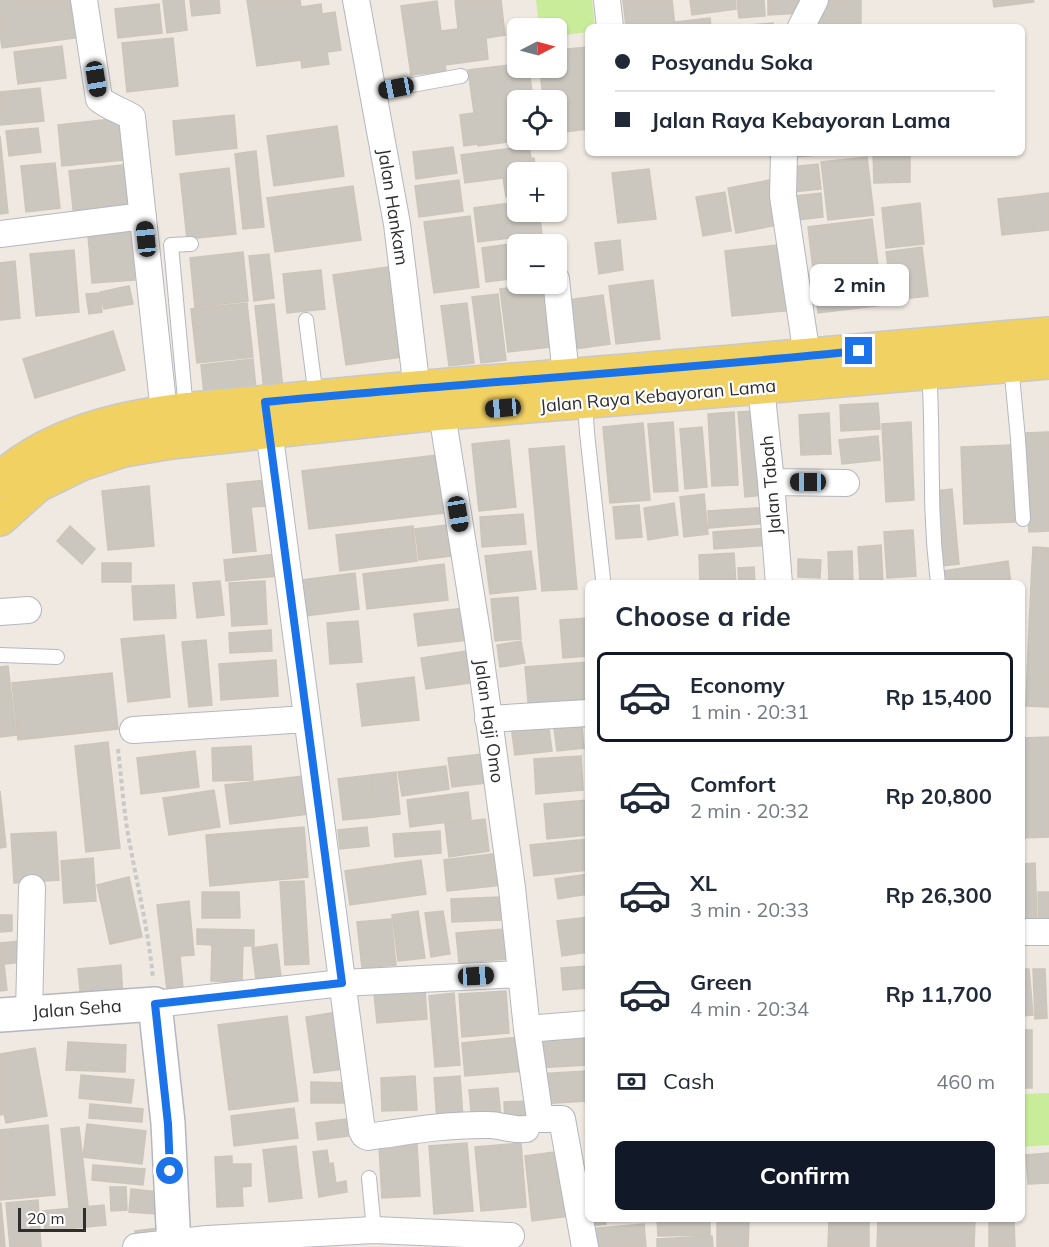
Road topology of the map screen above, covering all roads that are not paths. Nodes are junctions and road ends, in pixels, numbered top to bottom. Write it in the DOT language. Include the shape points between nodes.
graph roads {
  1 [pos="84,0"];
  2 [pos="356,0"];
  3 [pos="607,0"];
  4 [pos="815,0"];
  5 [pos="610,24"];
  6 [pos="803,24"];
  7 [pos="461,76"];
  8 [pos="374,92"];
  9 [pos="784,156"];
  10 [pos="143,216"];
  11 [pos="0,234"];
  12 [pos="191,244"];
  13 [pos="559,294"];
  14 [pos="306,320"];
  15 [pos="1049,334"];
  16 [pos="807,356"];
  17 [pos="1049,362"];
  18 [pos="860,364"];
  19 [pos="1011,365"];
  20 [pos="929,372"];
  21 [pos="761,387"];
  22 [pos="576,388"];
  23 [pos="316,397"];
  24 [pos="427,405"];
  25 [pos="175,411"];
  26 [pos="267,417"];
  27 [pos="122,435"];
  28 [pos="24,474"];
  29 [pos="771,482"];
  30 [pos="846,483"];
  31 [pos="0,519"];
  32 [pos="1023,519"];
  33 [pos="603,579"];
  34 [pos="779,580"];
  35 [pos="938,580"];
  36 [pos="28,610"];
  37 [pos="0,612"];
  38 [pos="0,655"];
  39 [pos="57,657"];
  40 [pos="585,713"];
  41 [pos="488,718"];
  42 [pos="307,719"];
  43 [pos="133,730"];
  44 [pos="32,888"];
  45 [pos="1025,932"];
  46 [pos="1049,932"];
  47 [pos="521,974"];
  48 [pos="342,983"];
  49 [pos="155,1004"];
  50 [pos="14,1014"];
  51 [pos="585,1024"];
  52 [pos="527,1029"];
  53 [pos="526,1129"];
  54 [pos="369,1178"];
  55 [pos="374,1230"];
  56 [pos="511,1236"];
  57 [pos="173,1245"];
  58 [pos="136,1247"];
  59 [pos="585,1247"];
  1 -- 10 [label="street" via="99,99 132,117"];
  2 -- 8 [label="street, Jalan Hankam"];
  3 -- 5 [label="street"];
  4 -- 6 [label="street"];
  7 -- 8 [label="lane"];
  8 -- 24 [label="street, Jalan Hankam"];
  9 -- 16 [label="street" via="783,196"];
  10 -- 11 [label="street"];
  10 -- 25 [label="street"];
  12 -- 25 [label="lane" via="171,245"];
  13 -- 22 [label="street"];
  14 -- 23 [label="lane"];
  15 -- 18 [label="main road, Jalan Raya Kebayoran Lama"];
  16 -- 18 [label="main road, Jalan Raya Kebayoran Lama"];
  16 -- 22 [label="main road, Jalan Raya Kebayoran Lama"];
  17 -- 19 [label="main road, Jalan Raya Kebayoran Lama"];
  18 -- 20 [label="main road, Jalan Raya Kebayoran Lama"];
  18 -- 21 [label="main road, Jalan Raya Kebayoran Lama"];
  19 -- 20 [label="main road, Jalan Raya Kebayoran Lama"];
  19 -- 32 [label="lane"];
  20 -- 35 [label="lane"];
  21 -- 22 [label="main road, Jalan Raya Kebayoran Lama"];
  21 -- 29 [label="street, Jalan Tabah"];
  22 -- 24 [label="main road, Jalan Raya Kebayoran Lama"];
  22 -- 33 [label="lane" via="587,433"];
  23 -- 24 [label="main road, Jalan Raya Kebayoran Lama"];
  23 -- 26 [label="main road, Jalan Raya Kebayoran Lama"];
  24 -- 26 [label="main road, Jalan Raya Kebayoran Lama"];
  24 -- 41 [label="street, Jalan Haji Omo" via="477,632"];
  25 -- 26 [label="main road, Jalan Raya Kebayoran Lama"];
  25 -- 27 [label="main road, Jalan Raya Kebayoran Lama"];
  26 -- 27 [label="main road, Jalan Raya Kebayoran Lama" via="172,442"];
  26 -- 42 [label="street"];
  27 -- 28 [label="main road, Jalan Raya Kebayoran Lama" via="83,431 48,447"];
  28 -- 31 [label="main road, Jalan Raya Kebayoran Lama"];
  29 -- 30 [label="street"];
  29 -- 34 [label="street, Jalan Tabah"];
  36 -- 37 [label="street"];
  38 -- 39 [label="lane"];
  40 -- 41 [label="street"];
  41 -- 47 [label="street, Jalan Haji Omo"];
  42 -- 43 [label="street"];
  42 -- 48 [label="street"];
  44 -- 50 [label="street"];
  45 -- 46 [label="street"];
  47 -- 48 [label="street, Jalan Seha"];
  47 -- 52 [label="street, Jalan Haji Omo"];
  48 -- 49 [label="street, Jalan Seha"];
  48 -- 53 [label="street" via="364,1135 489,1125"];
  49 -- 50 [label="street, Jalan Seha"];
  49 -- 57 [label="street" via="168,1124"];
  51 -- 52 [label="street"];
  52 -- 59 [label="street, Jalan Haji Omo" via="540,1119 562,1119"];
  54 -- 55 [label="lane"];
  55 -- 56 [label="street"];
  55 -- 57 [label="street" via="207,1239"];
  57 -- 58 [label="street"];
}
